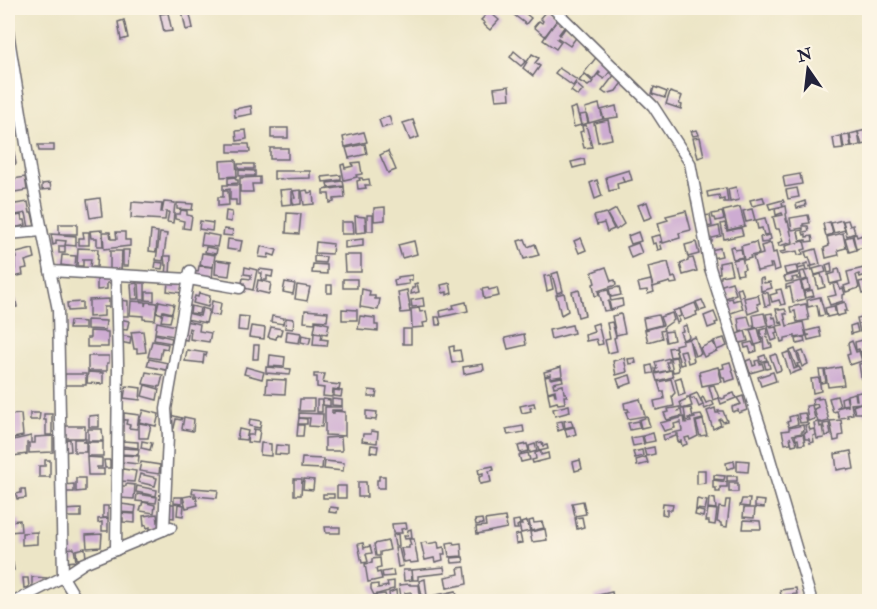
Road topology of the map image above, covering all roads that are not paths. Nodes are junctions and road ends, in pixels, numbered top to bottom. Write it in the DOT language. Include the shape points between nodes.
graph roads {
  1 [pos="553,8"];
  2 [pos="8,32"];
  3 [pos="42,231"];
  4 [pos="8,234"];
  5 [pos="50,272"];
  6 [pos="116,275"];
  7 [pos="189,275"];
  8 [pos="240,288"];
  9 [pos="116,550"];
  10 [pos="63,577"];
  11 [pos="15,602"];
  12 [pos="78,602"];
  13 [pos="812,602"];
  1 -- 13 [label="street" via="653,106 690,163 710,268"];
  2 -- 3 [label="street"];
  3 -- 4 [label="street"];
  3 -- 5 [label="street"];
  5 -- 6 [label="street"];
  5 -- 10 [label="street" via="58,310"];
  6 -- 7 [label="street"];
  6 -- 9 [label="street"];
  7 -- 8 [label="street"];
  7 -- 9 [label="street" via="166,409 167,529"];
  9 -- 10 [label="street" via="84,562"];
  10 -- 11 [label="street"];
  10 -- 12 [label="street"];
}
